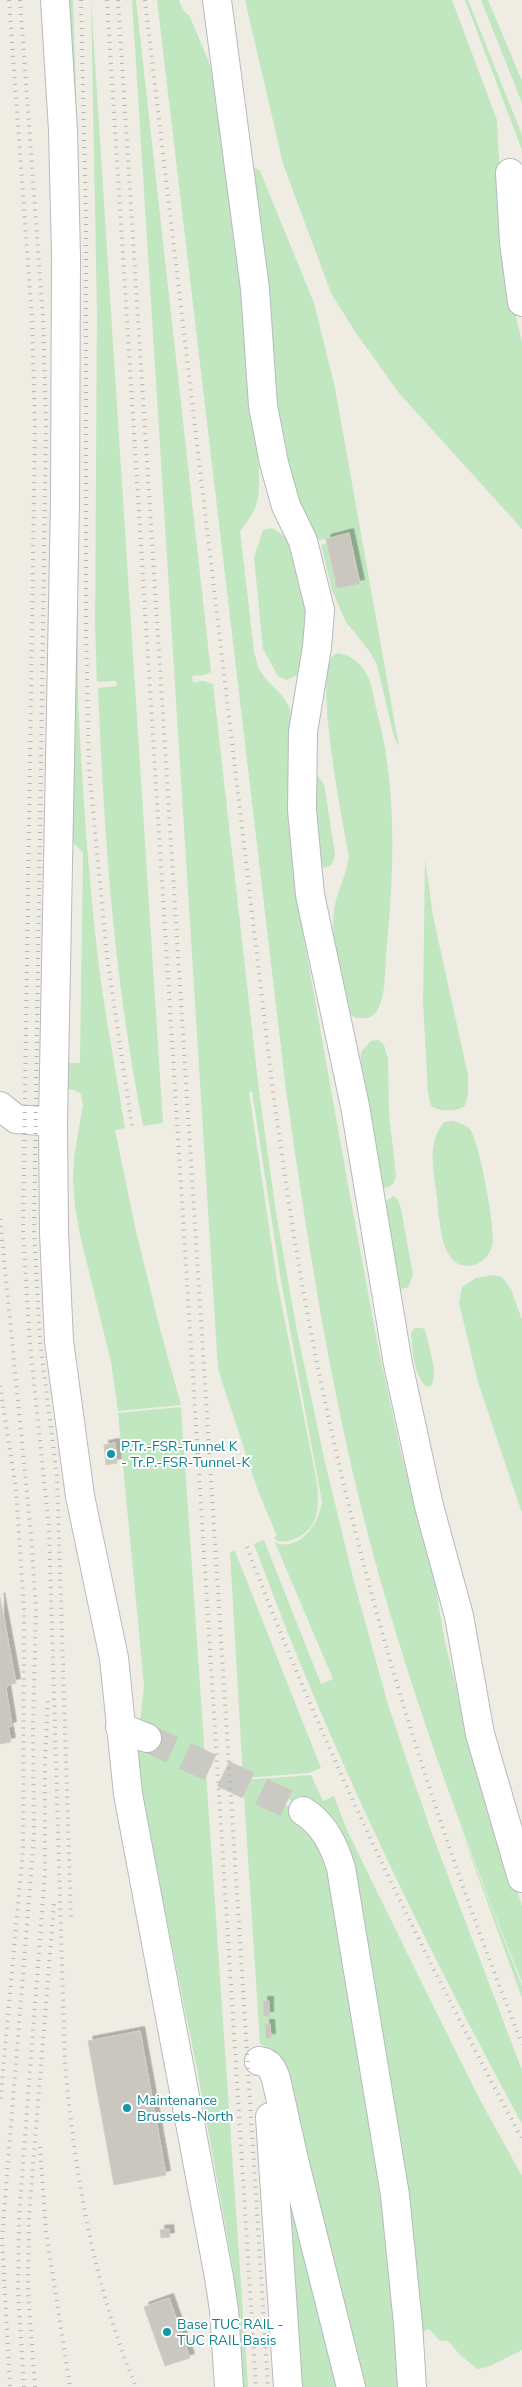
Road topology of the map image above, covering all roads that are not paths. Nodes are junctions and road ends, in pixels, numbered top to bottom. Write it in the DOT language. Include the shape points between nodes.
graph roads {
  1 [pos="55,0"];
  2 [pos="217,0"];
  3 [pos="510,172"];
  4 [pos="522,302"];
  5 [pos="0,1106"];
  6 [pos="53,1122"];
  7 [pos="120,1727"];
  8 [pos="147,1738"];
  9 [pos="303,1811"];
  10 [pos="522,1878"];
  11 [pos="229,2387"];
  12 [pos="288,2387"];
  13 [pos="351,2387"];
  14 [pos="412,2387"];
  1 -- 6 [label="lane" via="64,140 66,256 65,502"];
  2 -- 10 [label="lane" via="255,289 263,406 286,506 304,541 320,610 303,732 302,810 310,894 356,1106 398,1364 429,1506 459,1616 480,1734"];
  3 -- 4 [label="lane"];
  5 -- 6 [label="lane" via="16,1119"];
  6 -- 7 [label="lane" via="56,1287 64,1386 80,1496 114,1658"];
  7 -- 8 [label="lane"];
  7 -- 11 [label="lane" via="128,1794 219,2277"];
  9 -- 14 [label="lane" via="319,1823 341,1868 395,2196"];
  12 -- 13 [label="lane" via="263,2062 273,2069 276,2079"];
}
